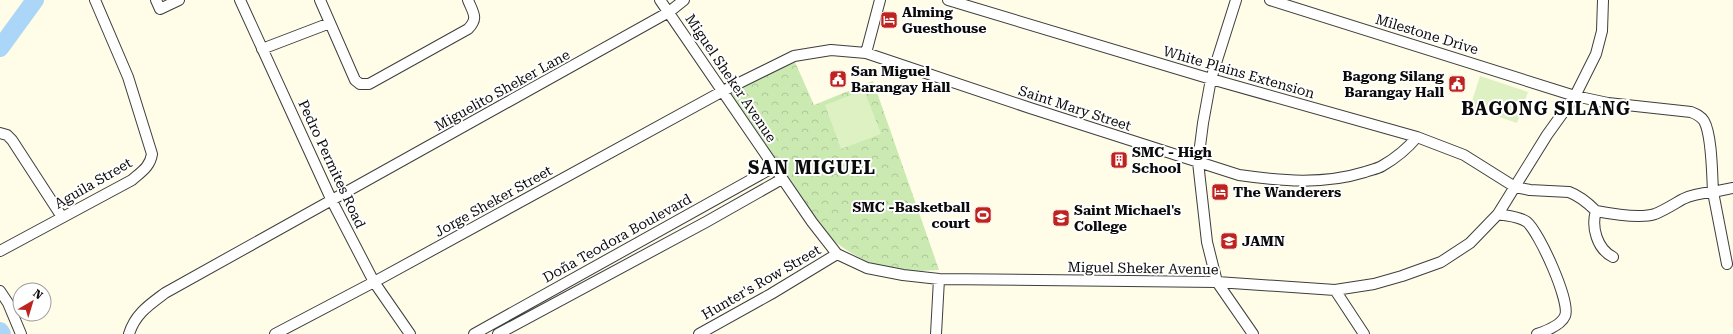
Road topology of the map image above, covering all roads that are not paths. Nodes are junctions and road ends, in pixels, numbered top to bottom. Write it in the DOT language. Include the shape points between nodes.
graph roads {
  1 [pos="95,0"];
  2 [pos="156,0"];
  3 [pos="179,0"];
  4 [pos="240,0"];
  5 [pos="320,0"];
  6 [pos="468,0"];
  7 [pos="660,0"];
  8 [pos="684,0"];
  9 [pos="880,0"];
  10 [pos="948,0"];
  11 [pos="1236,0"];
  12 [pos="1270,0"];
  13 [pos="1603,0"];
  14 [pos="669,12"];
  15 [pos="330,23"];
  16 [pos="262,49"];
  17 [pos="866,53"];
  18 [pos="1211,79"];
  19 [pos="722,91"];
  20 [pos="1575,96"];
  21 [pos="0,133"];
  22 [pos="1418,137"];
  23 [pos="1198,162"];
  24 [pos="774,166"];
  25 [pos="782,179"];
  26 [pos="1515,187"];
  27 [pos="1733,188"];
  28 [pos="1714,192"];
  29 [pos="332,201"];
  30 [pos="1596,211"];
  31 [pos="1498,214"];
  32 [pos="62,217"];
  33 [pos="0,251"];
  34 [pos="837,254"];
  35 [pos="1613,257"];
  36 [pos="1726,264"];
  37 [pos="939,279"];
  38 [pos="374,282"];
  39 [pos="1217,282"];
  40 [pos="1335,290"];
  41 [pos="0,291"];
  42 [pos="21,334"];
  43 [pos="128,334"];
  44 [pos="275,334"];
  45 [pos="410,334"];
  46 [pos="474,334"];
  47 [pos="498,334"];
  48 [pos="699,334"];
  49 [pos="936,334"];
  50 [pos="1253,334"];
  51 [pos="1364,334"];
  52 [pos="1537,334"];
  1 -- 32 [label="street, Aguila Street" via="128,77 152,154 151,162 132,180"];
  2 -- 3 [label="street" via="160,9"];
  4 -- 16 [label="street, Pedro Permites Road"];
  5 -- 15 [label="street"];
  6 -- 15 [label="street" via="475,18 468,29 369,84 360,84 355,80"];
  7 -- 14 [label="street, Miguel Sheker Avenue"];
  8 -- 14 [label="street, Miguelito Sheker Lane"];
  9 -- 17 [label="street"];
  10 -- 18 [label="street, White Plains Extension"];
  11 -- 18 [label="street"];
  12 -- 20 [label="street, Milestone Drive"];
  13 -- 20 [label="street, Miguel Sheker Avenue" via="1602,31 1596,54"];
  14 -- 19 [label="street, Miguel Sheker Avenue"];
  14 -- 29 [label="street, Miguelito Sheker Lane"];
  15 -- 16 [label="street"];
  16 -- 29 [label="street, Pedro Permites Road"];
  17 -- 19 [label="street, Saint Mary Street" via="831,50 794,56"];
  17 -- 23 [label="street, Saint Mary Street"];
  18 -- 22 [label="street, White Plains Extension"];
  18 -- 23 [label="street"];
  19 -- 24 [label="street, Miguel Sheker Avenue"];
  19 -- 38 [label="street, Jorge Sheker Street"];
  20 -- 26 [label="street, Miguel Sheker Avenue"];
  20 -- 28 [label="street, Milestone Drive" via="1608,103 1692,112 1698,115 1704,120 1707,130"];
  21 -- 32 [label="street" via="12,140"];
  22 -- 23 [label="street, Saint Mary Street" via="1404,152 1381,167 1354,175 1315,181 1275,180 1239,175"];
  22 -- 26 [label="street, White Plains Extension" via="1464,155"];
  23 -- 39 [label="street" via="1207,242"];
  24 -- 25 [label="street, Miguel Sheker Avenue"];
  24 -- 46 [label="street, Doña Teodora Boulevard"];
  25 -- 34 [label="street, Miguel Sheker Avenue"];
  25 -- 47 [label="street, Doña Teodora Boulevard"];
  26 -- 30 [label="street" via="1569,192 1586,201"];
  26 -- 31 [label="street, Miguel Sheker Avenue"];
  27 -- 28 [label="street"];
  28 -- 30 [label="street" via="1691,196 1648,216"];
  28 -- 36 [label="street"];
  29 -- 38 [label="street, Pedro Permites Road"];
  29 -- 43 [label="street, Miguelito Sheker Lane" via="166,293 144,309 132,324"];
  30 -- 35 [label="street" via="1594,218 1598,241 1602,250"];
  31 -- 40 [label="street, Miguel Sheker Avenue" via="1470,243 1441,262 1374,284"];
  31 -- 52 [label="street" via="1519,218 1527,222 1535,232 1565,298 1565,318"];
  32 -- 33 [label="street, Aguila Street"];
  34 -- 37 [label="street, Miguel Sheker Avenue" via="867,268"];
  34 -- 48 [label="street, Hunter's Row Street"];
  37 -- 39 [label="street, Miguel Sheker Avenue"];
  37 -- 49 [label="street"];
  38 -- 44 [label="street, Jorge Sheker Street"];
  38 -- 45 [label="street, Pedro Permites Road"];
  39 -- 40 [label="street, Miguel Sheker Avenue"];
  39 -- 50 [label="street"];
  40 -- 51 [label="street"];
  41 -- 42 [label="street"];
}
